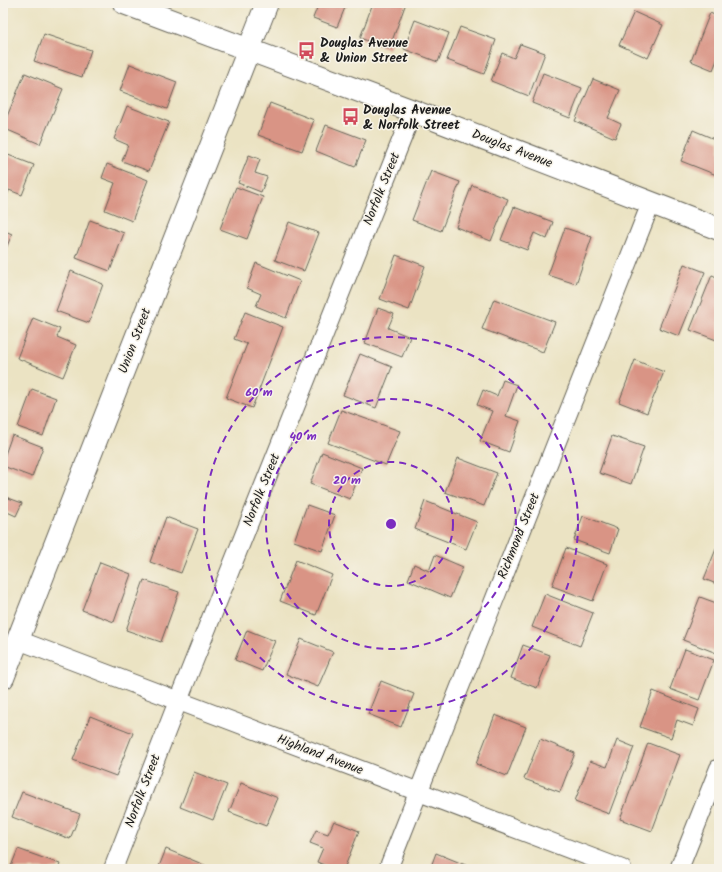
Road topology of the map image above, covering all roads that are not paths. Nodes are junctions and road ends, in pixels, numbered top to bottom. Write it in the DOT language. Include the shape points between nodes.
graph roads {
  1 [pos="124,3"];
  2 [pos="267,3"];
  3 [pos="248,49"];
  4 [pos="412,111"];
  5 [pos="651,203"];
  6 [pos="719,229"];
  7 [pos="18,640"];
  8 [pos="3,678"];
  9 [pos="178,701"];
  10 [pos="719,768"];
  11 [pos="418,792"];
  12 [pos="113,869"];
  13 [pos="388,869"];
  14 [pos="622,869"];
  15 [pos="679,869"];
  1 -- 3 [label="street, Douglas Avenue"];
  2 -- 3 [label="street, Union Street"];
  3 -- 4 [label="street, Douglas Avenue"];
  3 -- 7 [label="street, Union Street"];
  4 -- 5 [label="street, Douglas Avenue"];
  4 -- 9 [label="street, Norfolk Street"];
  5 -- 6 [label="street, Douglas Avenue"];
  5 -- 11 [label="street, Richmond Street"];
  7 -- 8 [label="street, Union Street"];
  7 -- 9 [label="street, Highland Avenue"];
  9 -- 11 [label="street, Highland Avenue"];
  9 -- 12 [label="street, Norfolk Street"];
  10 -- 15 [label="street"];
  11 -- 13 [label="street, Richmond Street"];
  11 -- 14 [label="street, Highland Avenue"];
}
